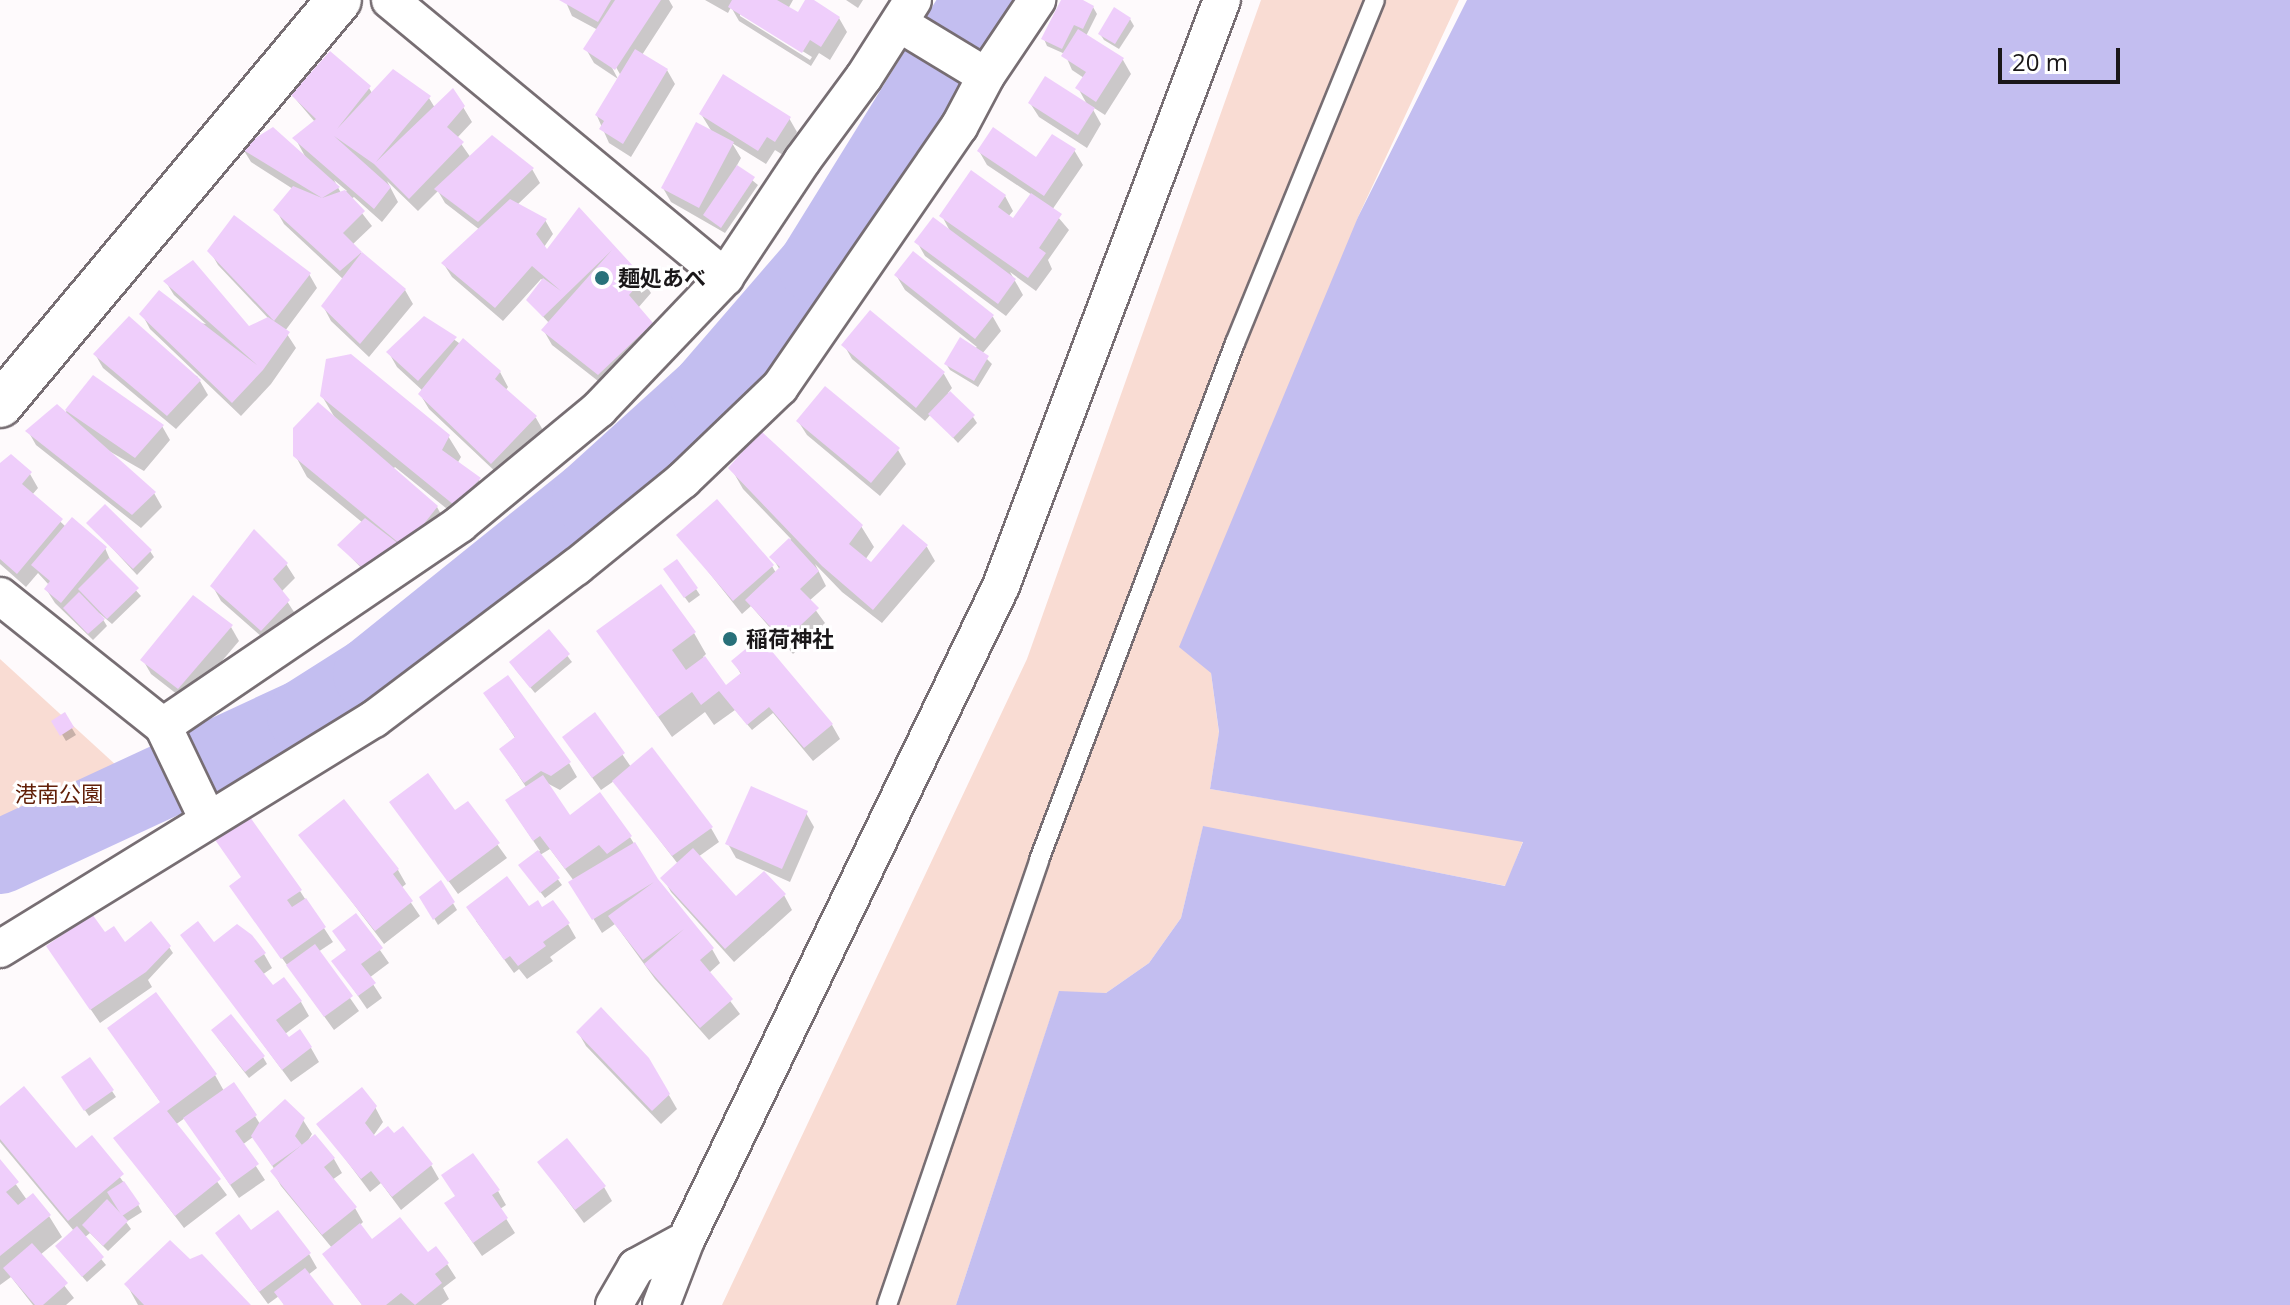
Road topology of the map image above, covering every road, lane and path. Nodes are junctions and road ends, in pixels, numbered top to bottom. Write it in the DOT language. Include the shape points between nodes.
graph roads {
  1 [pos="339,0"];
  2 [pos="390,0"];
  3 [pos="1037,0"];
  4 [pos="1222,0"];
  5 [pos="1375,0"];
  6 [pos="907,12"];
  7 [pos="986,76"];
  8 [pos="725,277"];
  9 [pos="0,405"];
  10 [pos="0,596"];
  11 [pos="163,726"];
  12 [pos="208,820"];
  13 [pos="7,945"];
  14 [pos="0,976"];
  15 [pos="686,1240"];
  16 [pos="614,1305"];
  17 [pos="661,1305"];
  18 [pos="887,1305"];
  1 -- 9 [label="street"];
  2 -- 8 [label="street"];
  3 -- 7 [label="street"];
  4 -- 15 [label="street" via="1001,586"];
  5 -- 18 [label="lane" via="1235,343 1039,860"];
  6 -- 7 [label="street"];
  6 -- 8 [label="street"];
  7 -- 12 [label="street" via="959,127 780,387 683,480 374,719"];
  8 -- 11 [label="street" via="599,409 460,524"];
  10 -- 11 [label="street"];
  11 -- 12 [label="street"];
  12 -- 13 [label="street"];
  13 -- 14 [label="street"];
  15 -- 16 [label="street" via="636,1267"];
  15 -- 17 [label="street"];
}
